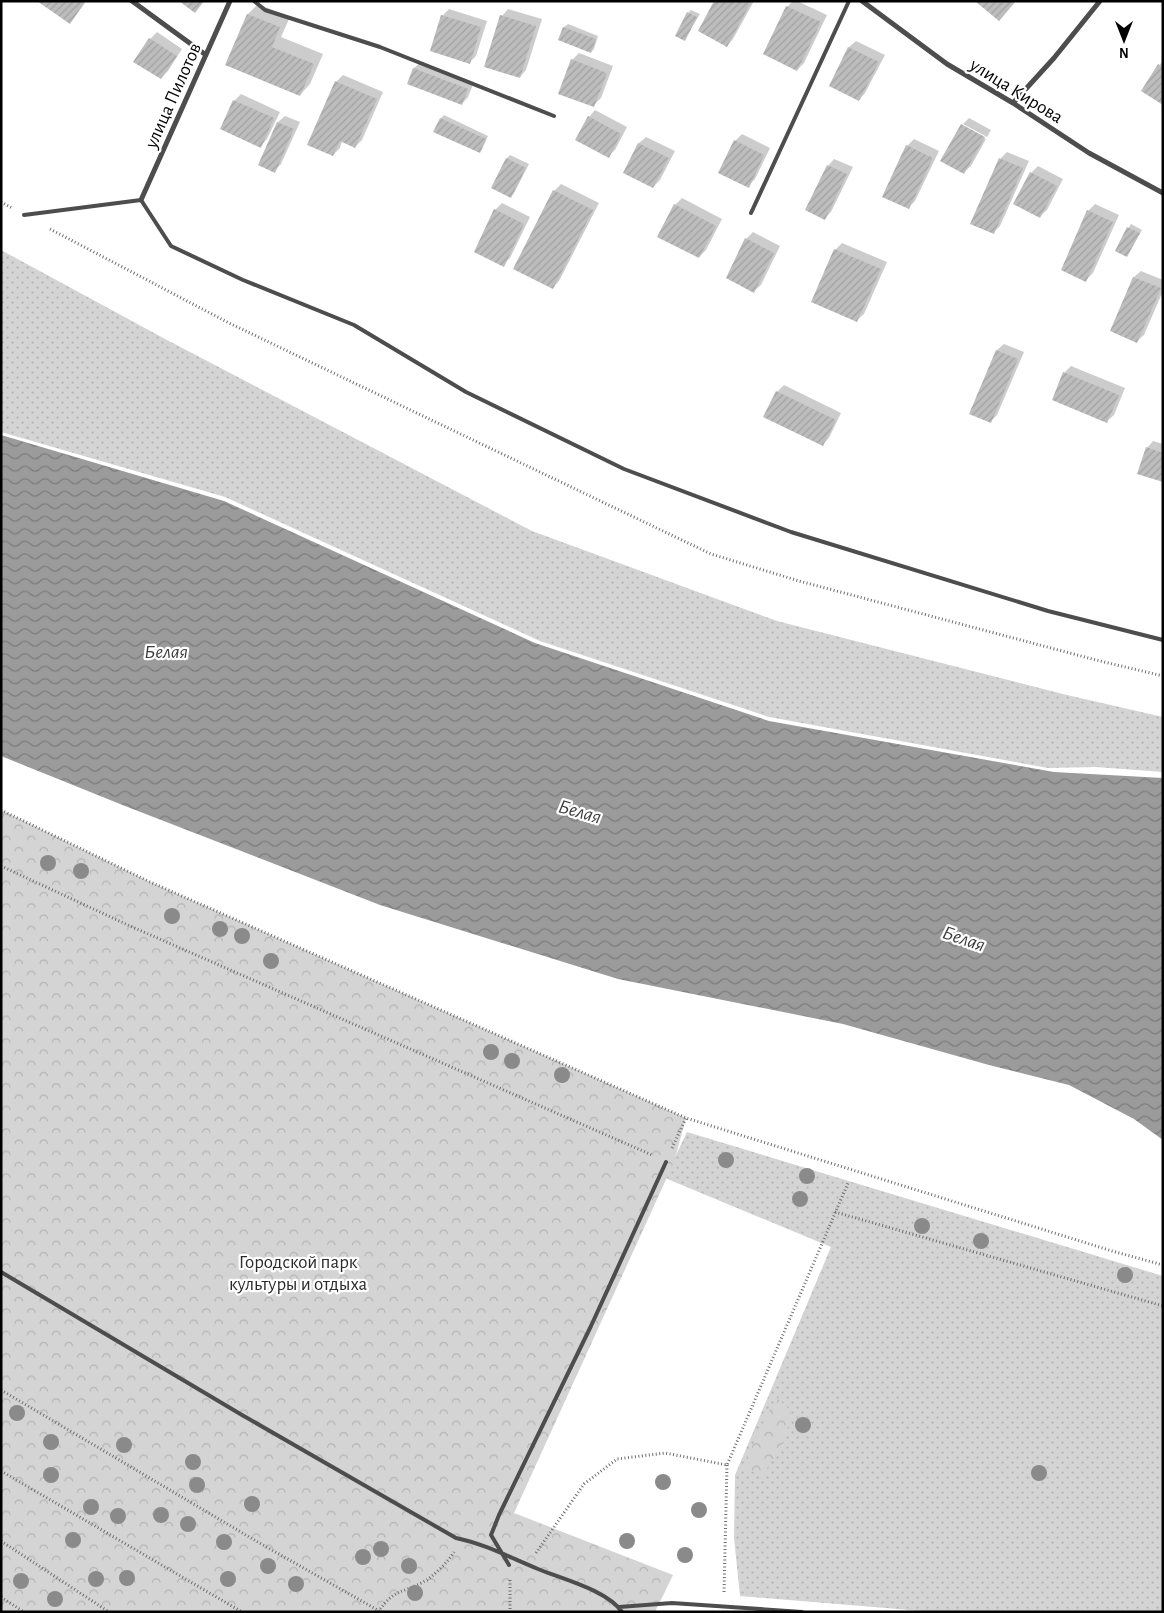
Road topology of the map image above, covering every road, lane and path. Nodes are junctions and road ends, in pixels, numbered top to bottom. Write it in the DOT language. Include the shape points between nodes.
graph roads {
  1 [pos="132,1"];
  2 [pos="230,1"];
  3 [pos="254,1"];
  4 [pos="849,1"];
  5 [pos="862,1"];
  6 [pos="1100,1"];
  7 [pos="206,55"];
  8 [pos="1013,103"];
  9 [pos="554,116"];
  10 [pos="1163,193"];
  11 [pos="141,200"];
  12 [pos="1,202"];
  13 [pos="751,213"];
  14 [pos="24,215"];
  15 [pos="1163,640"];
  16 [pos="1163,676"];
  17 [pos="1,810"];
  18 [pos="1,866"];
  19 [pos="686,1118"];
  20 [pos="666,1162"];
  21 [pos="848,1183"];
  22 [pos="835,1212"];
  23 [pos="1163,1265"];
  24 [pos="1,1272"];
  25 [pos="1163,1306"];
  26 [pos="1,1390"];
  27 [pos="727,1466"];
  28 [pos="1,1471"];
  29 [pos="463,1540"];
  30 [pos="1,1541"];
  31 [pos="503,1554"];
  32 [pos="527,1564"];
  33 [pos="509,1565"];
  34 [pos="1,1597"];
  35 [pos="724,1606"];
  36 [pos="619,1607"];
  37 [pos="379,1611"];
  38 [pos="24,1612"];
  39 [pos="109,1612"];
  40 [pos="242,1612"];
  41 [pos="510,1612"];
  42 [pos="622,1612"];
  43 [pos="802,1612"];
  1 -- 7 [label="street"];
  2 -- 7 [label="street, улица Пилотов"];
  3 -- 9 [label="lane" via="265,10 380,47"];
  4 -- 13 [label="lane"];
  5 -- 8 [label="street, улица Кирова" via="947,64"];
  6 -- 8 [label="street"];
  7 -- 11 [label="street, улица Пилотов"];
  8 -- 10 [label="street, улица Кирова" via="1089,153"];
  11 -- 14 [label="lane"];
  11 -- 15 [label="lane" via="171,246 243,280 354,325 466,392 624,469 790,532 1048,611"];
  12 -- 14 [label="path"];
  14 -- 16 [label="path" via="229,323 711,554 799,581"];
  17 -- 19 [label="path" via="148,882"];
  18 -- 20 [label="path"];
  19 -- 20 [label="path"];
  19 -- 23 [label="path"];
  20 -- 31 [label="lane" via="491,1535"];
  21 -- 22 [label="path"];
  22 -- 25 [label="path"];
  22 -- 27 [label="path"];
  24 -- 29 [label="lane" via="251,1420"];
  26 -- 37 [label="path"];
  27 -- 32 [label="path" via="665,1453 617,1459 584,1484"];
  27 -- 35 [label="path"];
  28 -- 40 [label="path"];
  29 -- 31 [label="lane"];
  29 -- 37 [label="path" via="452,1556 424,1582 396,1593"];
  30 -- 39 [label="path"];
  31 -- 32 [label="lane"];
  31 -- 33 [label="lane"];
  32 -- 36 [label="lane" via="581,1584"];
  33 -- 41 [label="path"];
  34 -- 38 [label="path"];
  35 -- 36 [label="lane" via="672,1603"];
  35 -- 43 [label="lane"];
  36 -- 42 [label="lane"];
}
